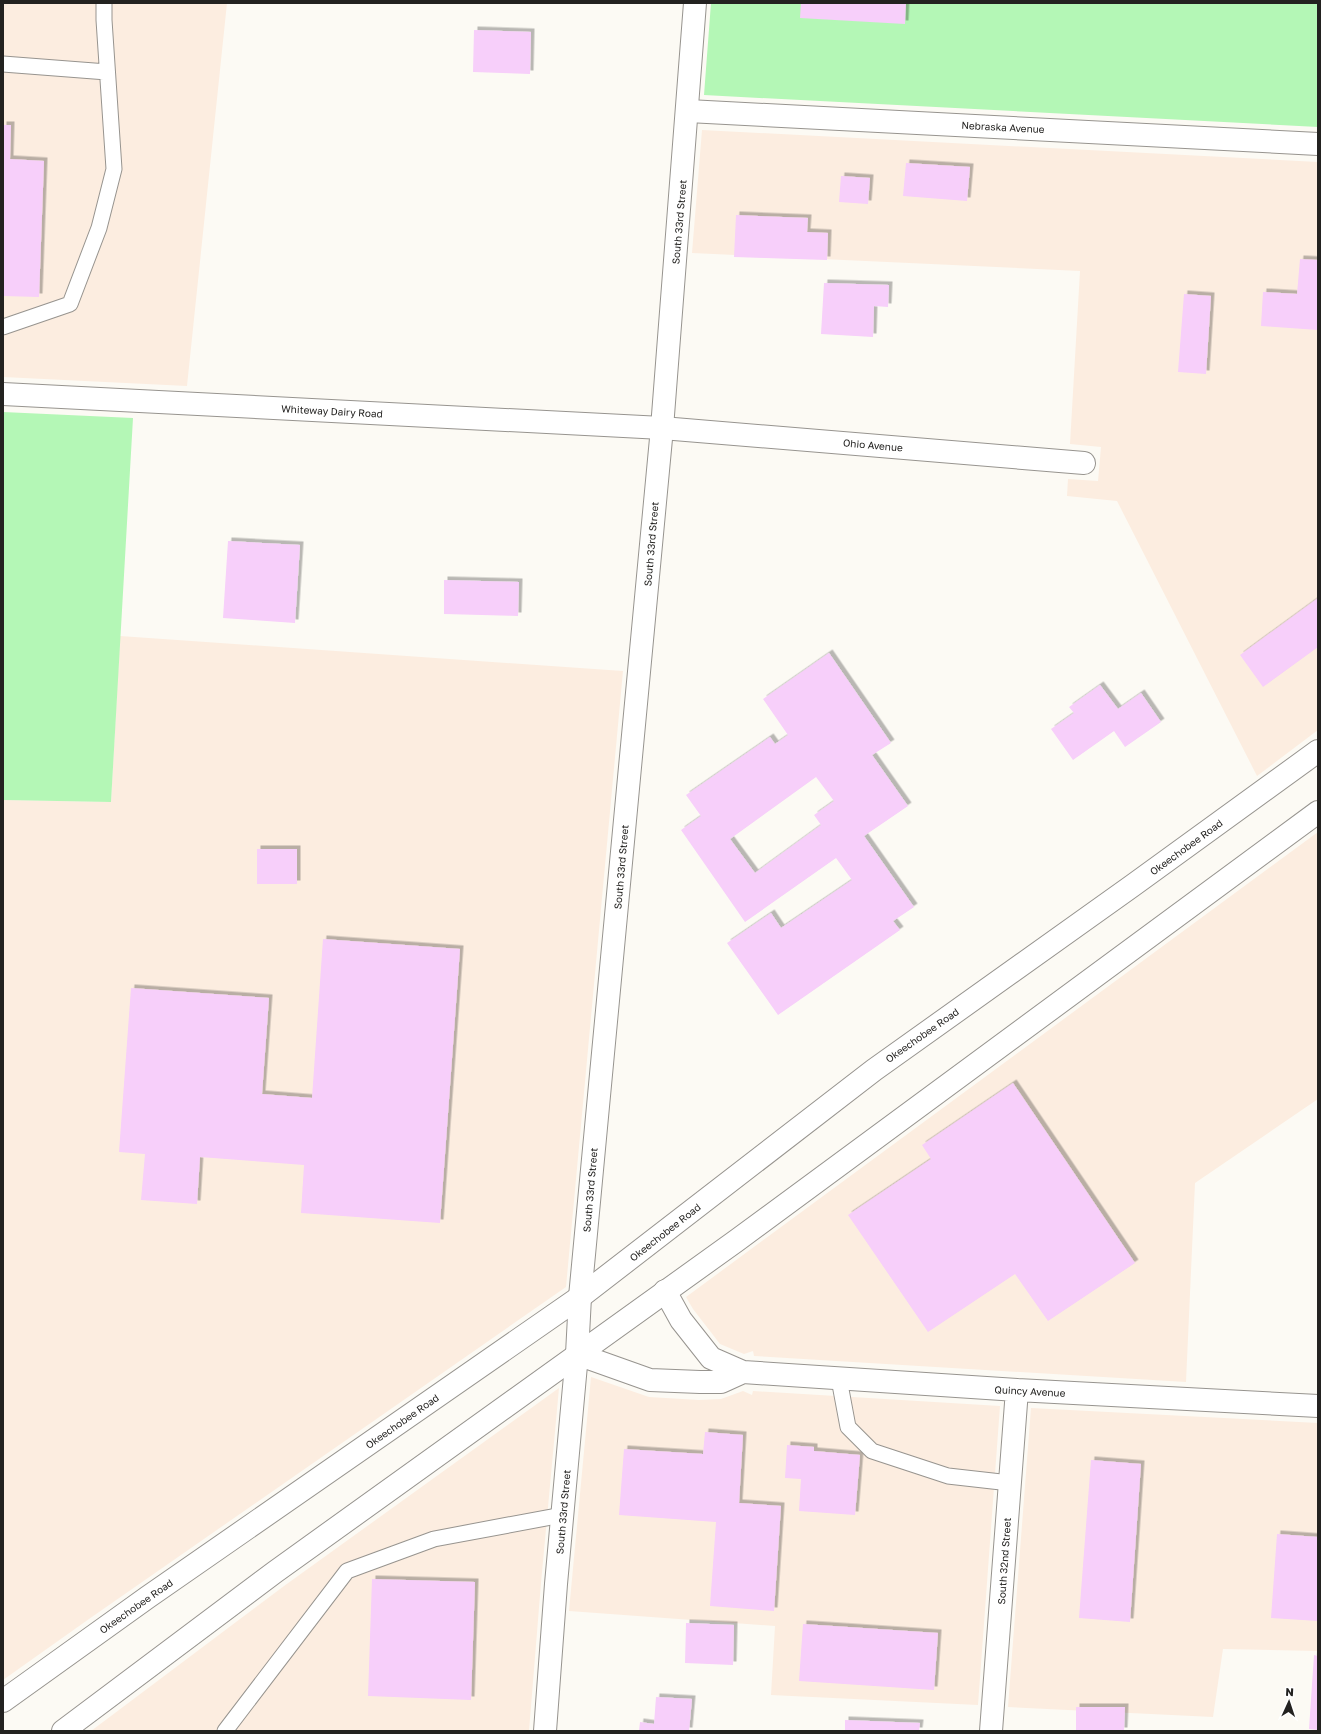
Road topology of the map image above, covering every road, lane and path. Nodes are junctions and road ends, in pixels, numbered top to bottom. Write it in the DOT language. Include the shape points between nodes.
graph roads {
  1 [pos="104,3"];
  2 [pos="695,3"];
  3 [pos="3,64"];
  4 [pos="107,72"];
  5 [pos="688,111"];
  6 [pos="1318,144"];
  7 [pos="3,327"];
  8 [pos="3,394"];
  9 [pos="662,428"];
  10 [pos="1084,463"];
  11 [pos="1318,751"];
  12 [pos="1318,812"];
  13 [pos="665,1292"];
  14 [pos="580,1297"];
  15 [pos="578,1354"];
  16 [pos="743,1372"];
  17 [pos="839,1379"];
  18 [pos="1017,1390"];
  19 [pos="1318,1406"];
  20 [pos="1010,1483"];
  21 [pos="562,1515"];
  22 [pos="3,1701"];
  23 [pos="63,1731"];
  24 [pos="225,1731"];
  25 [pos="545,1731"];
  26 [pos="991,1731"];
  1 -- 4 [label="lane"];
  2 -- 5 [label="street, South 33rd Street"];
  3 -- 4 [label="lane"];
  4 -- 7 [label="lane" via="114,169 99,228 70,304"];
  5 -- 6 [label="street, Nebraska Avenue"];
  5 -- 9 [label="street, South 33rd Street"];
  8 -- 9 [label="street, Whiteway Dairy Road"];
  9 -- 10 [label="street, Ohio Avenue"];
  9 -- 14 [label="street, South 33rd Street"];
  11 -- 14 [label="street, Okeechobee Road" via="874,1070"];
  12 -- 13 [label="street"];
  13 -- 15 [label="street"];
  13 -- 16 [label="street, Quincy Avenue" via="681,1320 711,1358"];
  14 -- 15 [label="street, South 33rd Street"];
  14 -- 22 [label="street, Okeechobee Road"];
  15 -- 16 [label="street, Quincy Avenue" via="650,1380 721,1382"];
  15 -- 21 [label="street, South 33rd Street"];
  15 -- 23 [label="street" via="275,1572"];
  16 -- 17 [label="street, Quincy Avenue"];
  17 -- 18 [label="street, Quincy Avenue"];
  17 -- 20 [label="lane" via="848,1427 872,1451 948,1476"];
  18 -- 19 [label="street, Quincy Avenue"];
  18 -- 20 [label="street, South 32nd Street"];
  20 -- 26 [label="street, South 32nd Street"];
  21 -- 24 [label="lane" via="434,1539 346,1571"];
  21 -- 25 [label="street, South 33rd Street"];
}
